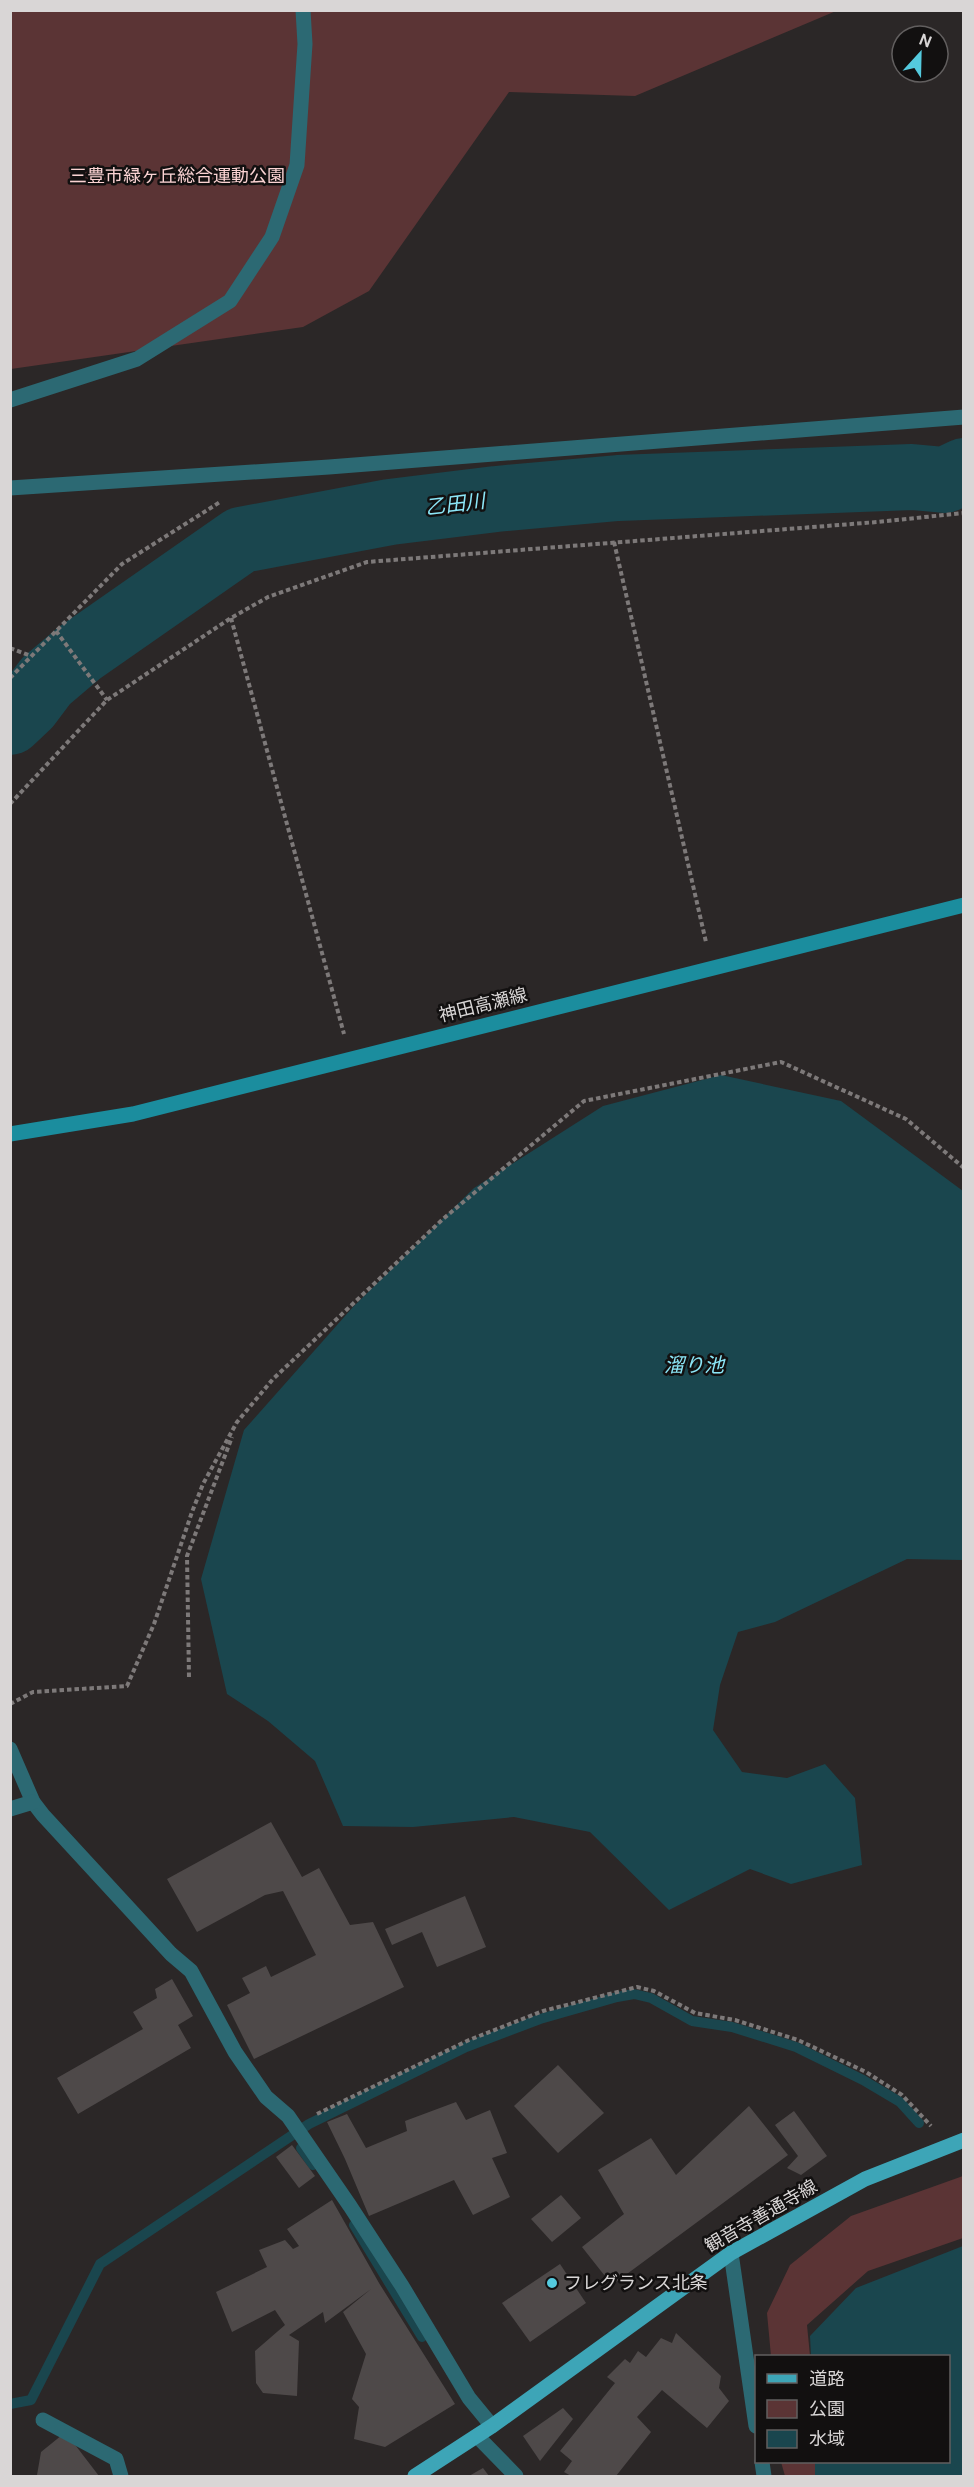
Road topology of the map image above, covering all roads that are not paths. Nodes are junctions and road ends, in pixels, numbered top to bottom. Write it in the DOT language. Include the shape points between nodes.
graph roads {
  1 [pos="303,10"];
  2 [pos="10,400"];
  3 [pos="963,417"];
  4 [pos="10,488"];
  5 [pos="963,905"];
  6 [pos="10,1134"];
  7 [pos="10,1749"];
  8 [pos="33,1802"];
  9 [pos="10,1809"];
  10 [pos="963,2140"];
  11 [pos="731,2253"];
  12 [pos="755,2419"];
  13 [pos="43,2420"];
  14 [pos="492,2426"];
  15 [pos="477,2436"];
  16 [pos="121,2476"];
  17 [pos="415,2476"];
  18 [pos="516,2476"];
  1 -- 2 [label="street" via="297,165 272,237 230,301 137,359"];
  3 -- 4 [label="street"];
  5 -- 6 [label="main road, 神田高瀬線" via="133,1114"];
  7 -- 8 [label="street"];
  8 -- 9 [label="street"];
  8 -- 14 [label="street" via="191,1971 235,2052 266,2097 288,2116 307,2143 402,2286 469,2398"];
  10 -- 11 [label="main road, 観音寺善通寺線" via="865,2180"];
  11 -- 12 [label="street"];
  11 -- 14 [label="main road, 観音寺善通寺線"];
  13 -- 16 [label="street" via="116,2459"];
  14 -- 15 [label="main road, 観音寺善通寺線"];
  15 -- 17 [label="main road, 観音寺善通寺線"];
  15 -- 18 [label="street"];
}
